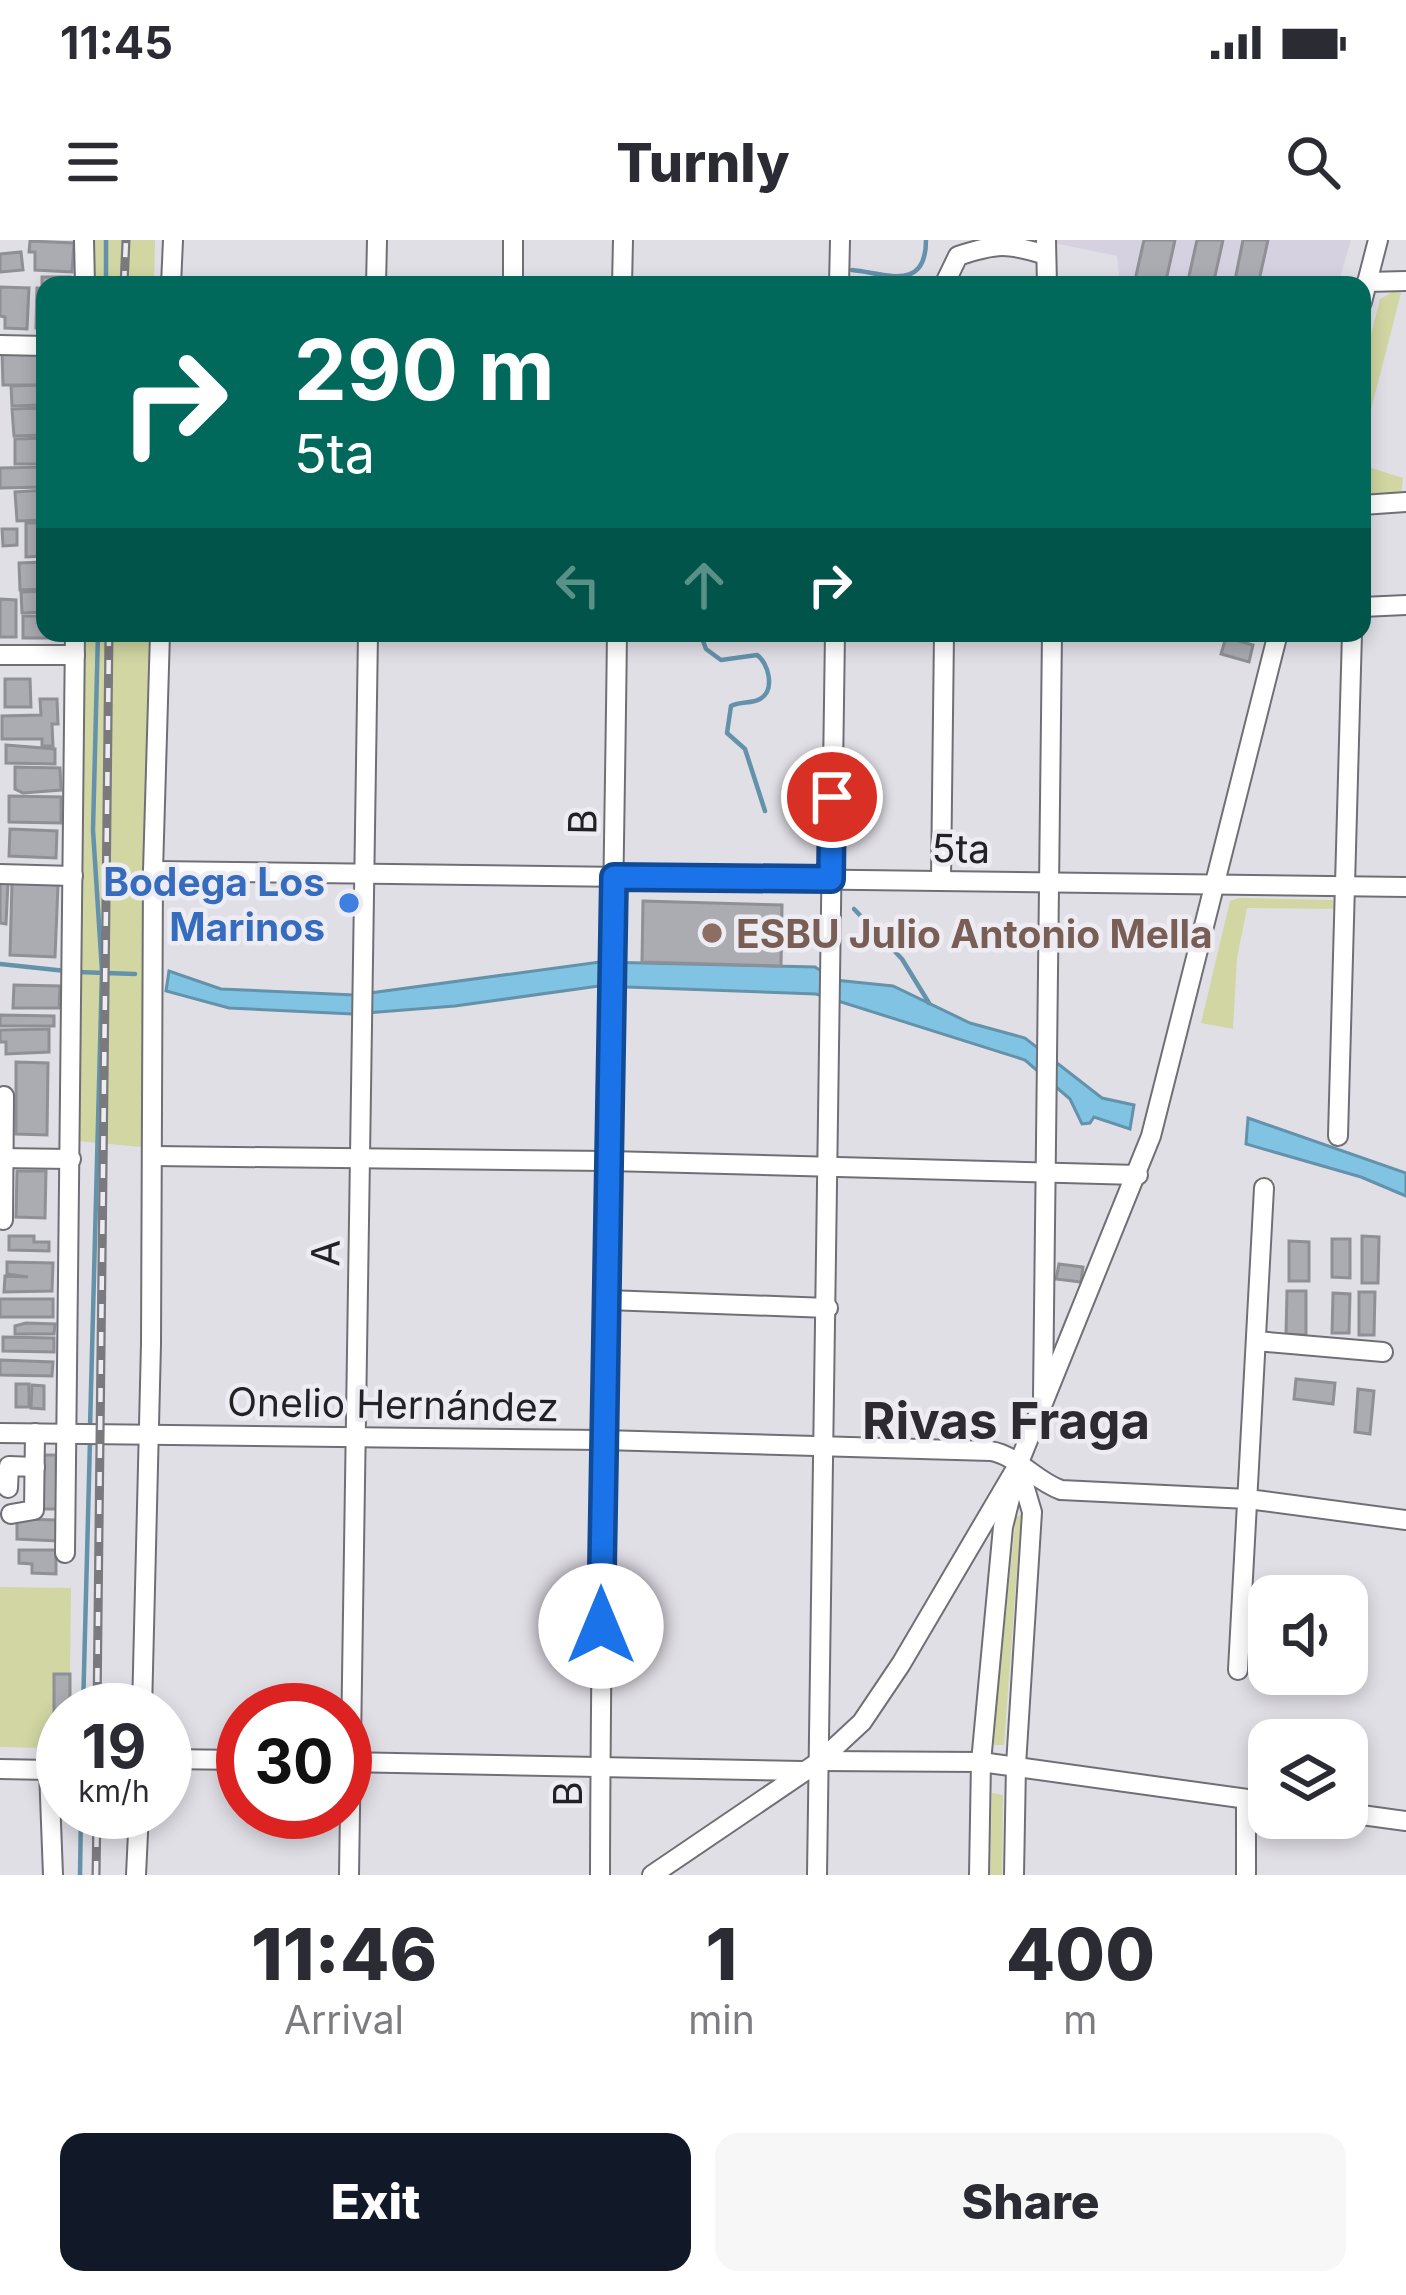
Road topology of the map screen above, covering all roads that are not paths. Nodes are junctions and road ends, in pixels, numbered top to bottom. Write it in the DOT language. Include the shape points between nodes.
graph roads {
  1 [pos="84,240"];
  2 [pos="172,240"];
  3 [pos="377,240"];
  4 [pos="513,240"];
  5 [pos="623,240"];
  6 [pos="840,240"];
  7 [pos="1378,240"];
  8 [pos="1046,248"];
  9 [pos="85,276"];
  10 [pos="171,276"];
  11 [pos="376,276"];
  12 [pos="512,276"];
  13 [pos="622,276"];
  14 [pos="839,276"];
  15 [pos="948,276"];
  16 [pos="1368,276"];
  17 [pos="1406,281"];
  18 [pos="1371,290"];
  19 [pos="0,345"];
  20 [pos="36,346"];
  21 [pos="1406,502"];
  22 [pos="1371,504"];
  23 [pos="1406,605"];
  24 [pos="1371,607"];
  25 [pos="76,642"];
  26 [pos="160,642"];
  27 [pos="368,642"];
  28 [pos="617,642"];
  29 [pos="835,642"];
  30 [pos="944,642"];
  31 [pos="1052,642"];
  32 [pos="1276,642"];
  33 [pos="1352,642"];
  34 [pos="0,655"];
  35 [pos="75,655"];
  36 [pos="153,871"];
  37 [pos="364,873"];
  38 [pos="0,874"];
  39 [pos="73,876"];
  40 [pos="614,877"];
  41 [pos="831,879"];
  42 [pos="941,880"];
  43 [pos="1049,884"];
  44 [pos="1216,884"];
  45 [pos="1406,887"];
  46 [pos="1348,889"];
  47 [pos="4,1096"];
  48 [pos="1338,1136"];
  49 [pos="153,1156"];
  50 [pos="360,1157"];
  51 [pos="2,1158"];
  52 [pos="70,1159"];
  53 [pos="609,1161"];
  54 [pos="828,1169"];
  55 [pos="1138,1174"];
  56 [pos="1045,1175"];
  57 [pos="1264,1187"];
  58 [pos="3,1220"];
  59 [pos="607,1300"];
  60 [pos="827,1308"];
  61 [pos="1256,1341"];
  62 [pos="1383,1352"];
  63 [pos="1043,1406"];
  64 [pos="0,1433"];
  65 [pos="35,1433"];
  66 [pos="79,1433"];
  67 [pos="148,1435"];
  68 [pos="354,1436"];
  69 [pos="603,1440"];
  70 [pos="824,1446"];
  71 [pos="1018,1465"];
  72 [pos="35,1467"];
  73 [pos="8,1488"];
  74 [pos="1061,1490"];
  75 [pos="1249,1499"];
  76 [pos="1032,1512"];
  77 [pos="10,1514"];
  78 [pos="1406,1520"];
  79 [pos="993,1526"];
  80 [pos="65,1553"];
  81 [pos="1238,1670"];
  82 [pos="143,1683"];
  83 [pos="349,1683"];
  84 [pos="372,1762"];
  85 [pos="980,1762"];
  86 [pos="1016,1765"];
  87 [pos="600,1766"];
  88 [pos="812,1766"];
  89 [pos="0,1768"];
  90 [pos="1246,1799"];
  91 [pos="1368,1816"];
  92 [pos="1406,1821"];
  93 [pos="138,1839"];
  94 [pos="349,1839"];
  95 [pos="53,1875"];
  96 [pos="136,1875"];
  97 [pos="350,1875"];
  98 [pos="600,1875"];
  99 [pos="652,1875"];
  100 [pos="817,1875"];
  101 [pos="979,1875"];
  102 [pos="1014,1875"];
  103 [pos="1246,1875"];
  1 -- 9 [label="street"];
  2 -- 10 [label="street"];
  3 -- 11 [label="street"];
  4 -- 12 [label="street"];
  5 -- 13 [label="street"];
  6 -- 14 [label="street"];
  7 -- 16 [label="street"];
  8 -- 15 [label="street" via="990,245 958,256"];
  17 -- 18 [label="street"];
  19 -- 20 [label="street"];
  21 -- 22 [label="street"];
  23 -- 24 [label="street"];
  25 -- 35 [label="street"];
  26 -- 36 [label="street"];
  27 -- 37 [label="street, A"];
  28 -- 40 [label="street, B"];
  29 -- 41 [label="street"];
  30 -- 42 [label="street"];
  31 -- 43 [label="street"];
  32 -- 44 [label="street"];
  33 -- 46 [label="street"];
  34 -- 35 [label="street"];
  35 -- 39 [label="street"];
  36 -- 37 [label="street, 5ta"];
  36 -- 49 [label="street"];
  37 -- 40 [label="street, 5ta"];
  37 -- 50 [label="street, A"];
  38 -- 39 [label="street"];
  39 -- 52 [label="street"];
  40 -- 41 [label="street, 5ta"];
  40 -- 53 [label="street, B"];
  41 -- 42 [label="street, 5ta"];
  41 -- 54 [label="street"];
  42 -- 43 [label="street, 5ta"];
  43 -- 44 [label="street, 5ta"];
  43 -- 56 [label="street"];
  44 -- 46 [label="street, 5ta"];
  44 -- 55 [label="street"];
  45 -- 46 [label="street, 5ta"];
  46 -- 48 [label="street"];
  47 -- 51 [label="street"];
  49 -- 50 [label="street"];
  49 -- 67 [label="street"];
  50 -- 53 [label="street"];
  50 -- 68 [label="street, A"];
  51 -- 52 [label="street"];
  51 -- 58 [label="street"];
  52 -- 66 [label="street"];
  53 -- 54 [label="street"];
  53 -- 59 [label="street, B"];
  54 -- 56 [label="street"];
  54 -- 60 [label="street"];
  55 -- 56 [label="street"];
  55 -- 63 [label="street"];
  56 -- 63 [label="street"];
  57 -- 61 [label="street"];
  59 -- 60 [label="street"];
  59 -- 69 [label="street, B"];
  60 -- 70 [label="street"];
  61 -- 62 [label="street"];
  61 -- 75 [label="street"];
  63 -- 71 [label="street"];
  64 -- 65 [label="street, Onelio Hernández"];
  65 -- 66 [label="street, Onelio Hernández"];
  65 -- 72 [label="street"];
  66 -- 67 [label="street, Onelio Hernández"];
  66 -- 80 [label="street"];
  67 -- 68 [label="street, Onelio Hernández"];
  67 -- 82 [label="street"];
  68 -- 69 [label="street, Onelio Hernández"];
  68 -- 83 [label="street, A"];
  69 -- 70 [label="street, Onelio Hernández"];
  69 -- 87 [label="street, B"];
  70 -- 71 [label="street, Onelio Hernández" via="992,1451"];
  70 -- 88 [label="street"];
  71 -- 74 [label="street, Onelio Hernández"];
  71 -- 76 [label="street"];
  71 -- 79 [label="street"];
  72 -- 73 [label="street" via="9,1466"];
  72 -- 77 [label="street" via="34,1510"];
  74 -- 75 [label="street, Onelio Hernández"];
  74 -- 76 [label="street" via="1040,1498"];
  75 -- 78 [label="street, Onelio Hernández"];
  75 -- 81 [label="street"];
  76 -- 86 [label="street"];
  79 -- 85 [label="street"];
  79 -- 88 [label="street" via="862,1722"];
  84 -- 87 [label="street"];
  85 -- 86 [label="street"];
  85 -- 88 [label="street"];
  85 -- 101 [label="street"];
  86 -- 90 [label="street"];
  86 -- 102 [label="street"];
  87 -- 88 [label="street"];
  87 -- 98 [label="street, B"];
  88 -- 99 [label="street"];
  88 -- 100 [label="street"];
  89 -- 95 [label="street" via="50,1770"];
  90 -- 103 [label="street"];
  91 -- 92 [label="street"];
  93 -- 96 [label="street"];
  94 -- 97 [label="street, A"];
}
